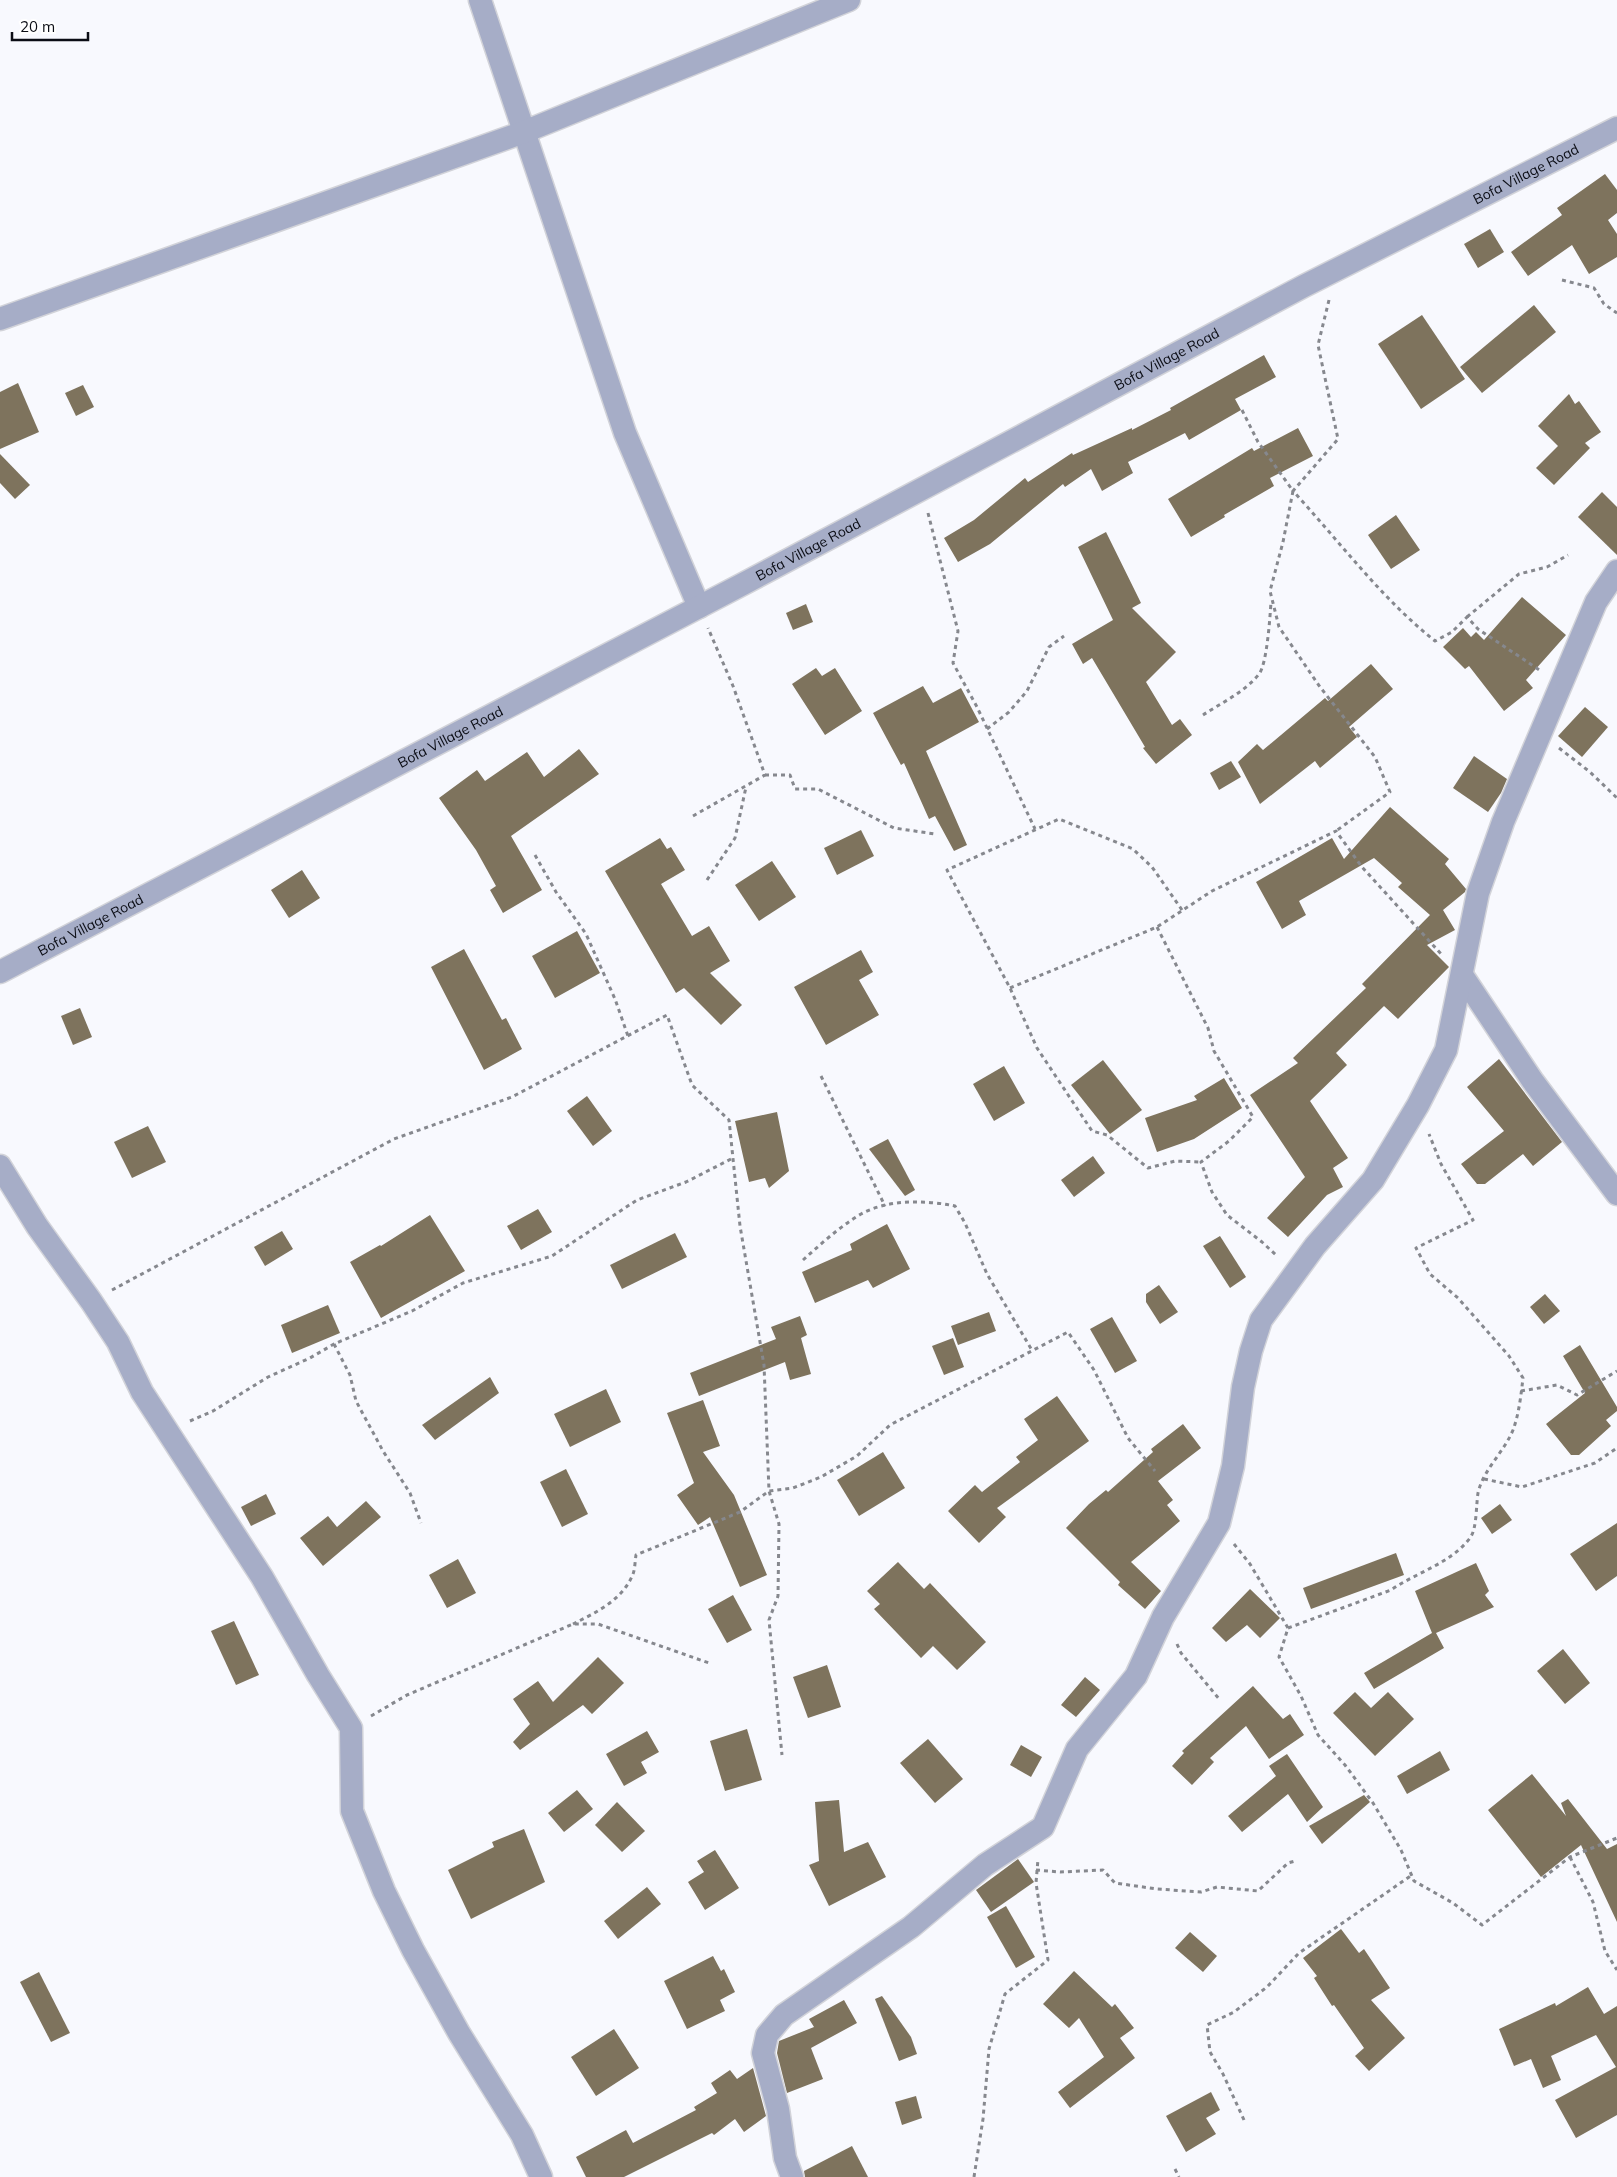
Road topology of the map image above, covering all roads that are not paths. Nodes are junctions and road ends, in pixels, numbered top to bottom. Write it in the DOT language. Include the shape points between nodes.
graph roads {
  1 [pos="480,0"];
  2 [pos="849,0"];
  3 [pos="1617,128"];
  4 [pos="524,132"];
  5 [pos="0,319"];
  6 [pos="1617,571"];
  7 [pos="698,607"];
  8 [pos="0,972"];
  9 [pos="1462,975"];
  10 [pos="0,1166"];
  11 [pos="1617,1194"];
  12 [pos="541,2177"];
  13 [pos="792,2177"];
  1 -- 4 [label="street"];
  2 -- 4 [label="street"];
  3 -- 7 [label="street, Bofa Village Road" via="1337,270"];
  4 -- 5 [label="street"];
  4 -- 7 [label="street" via="625,433"];
  6 -- 9 [label="street" via="1596,602 1502,822 1478,893"];
  7 -- 8 [label="street, Bofa Village Road"];
  9 -- 11 [label="street" via="1532,1080"];
  9 -- 13 [label="street" via="1446,1050 1418,1105 1373,1180 1294,1273 1262,1320 1243,1387 1233,1466 1218,1523 1162,1617 1136,1676 1077,1749 1043,1827 985,1865 911,1927 784,2015 767,2035 763,2053"];
  10 -- 12 [label="street" via="36,1226 118,1342 142,1392 262,1576 351,1728 352,1811 384,1891 459,2033 522,2135"];
}
